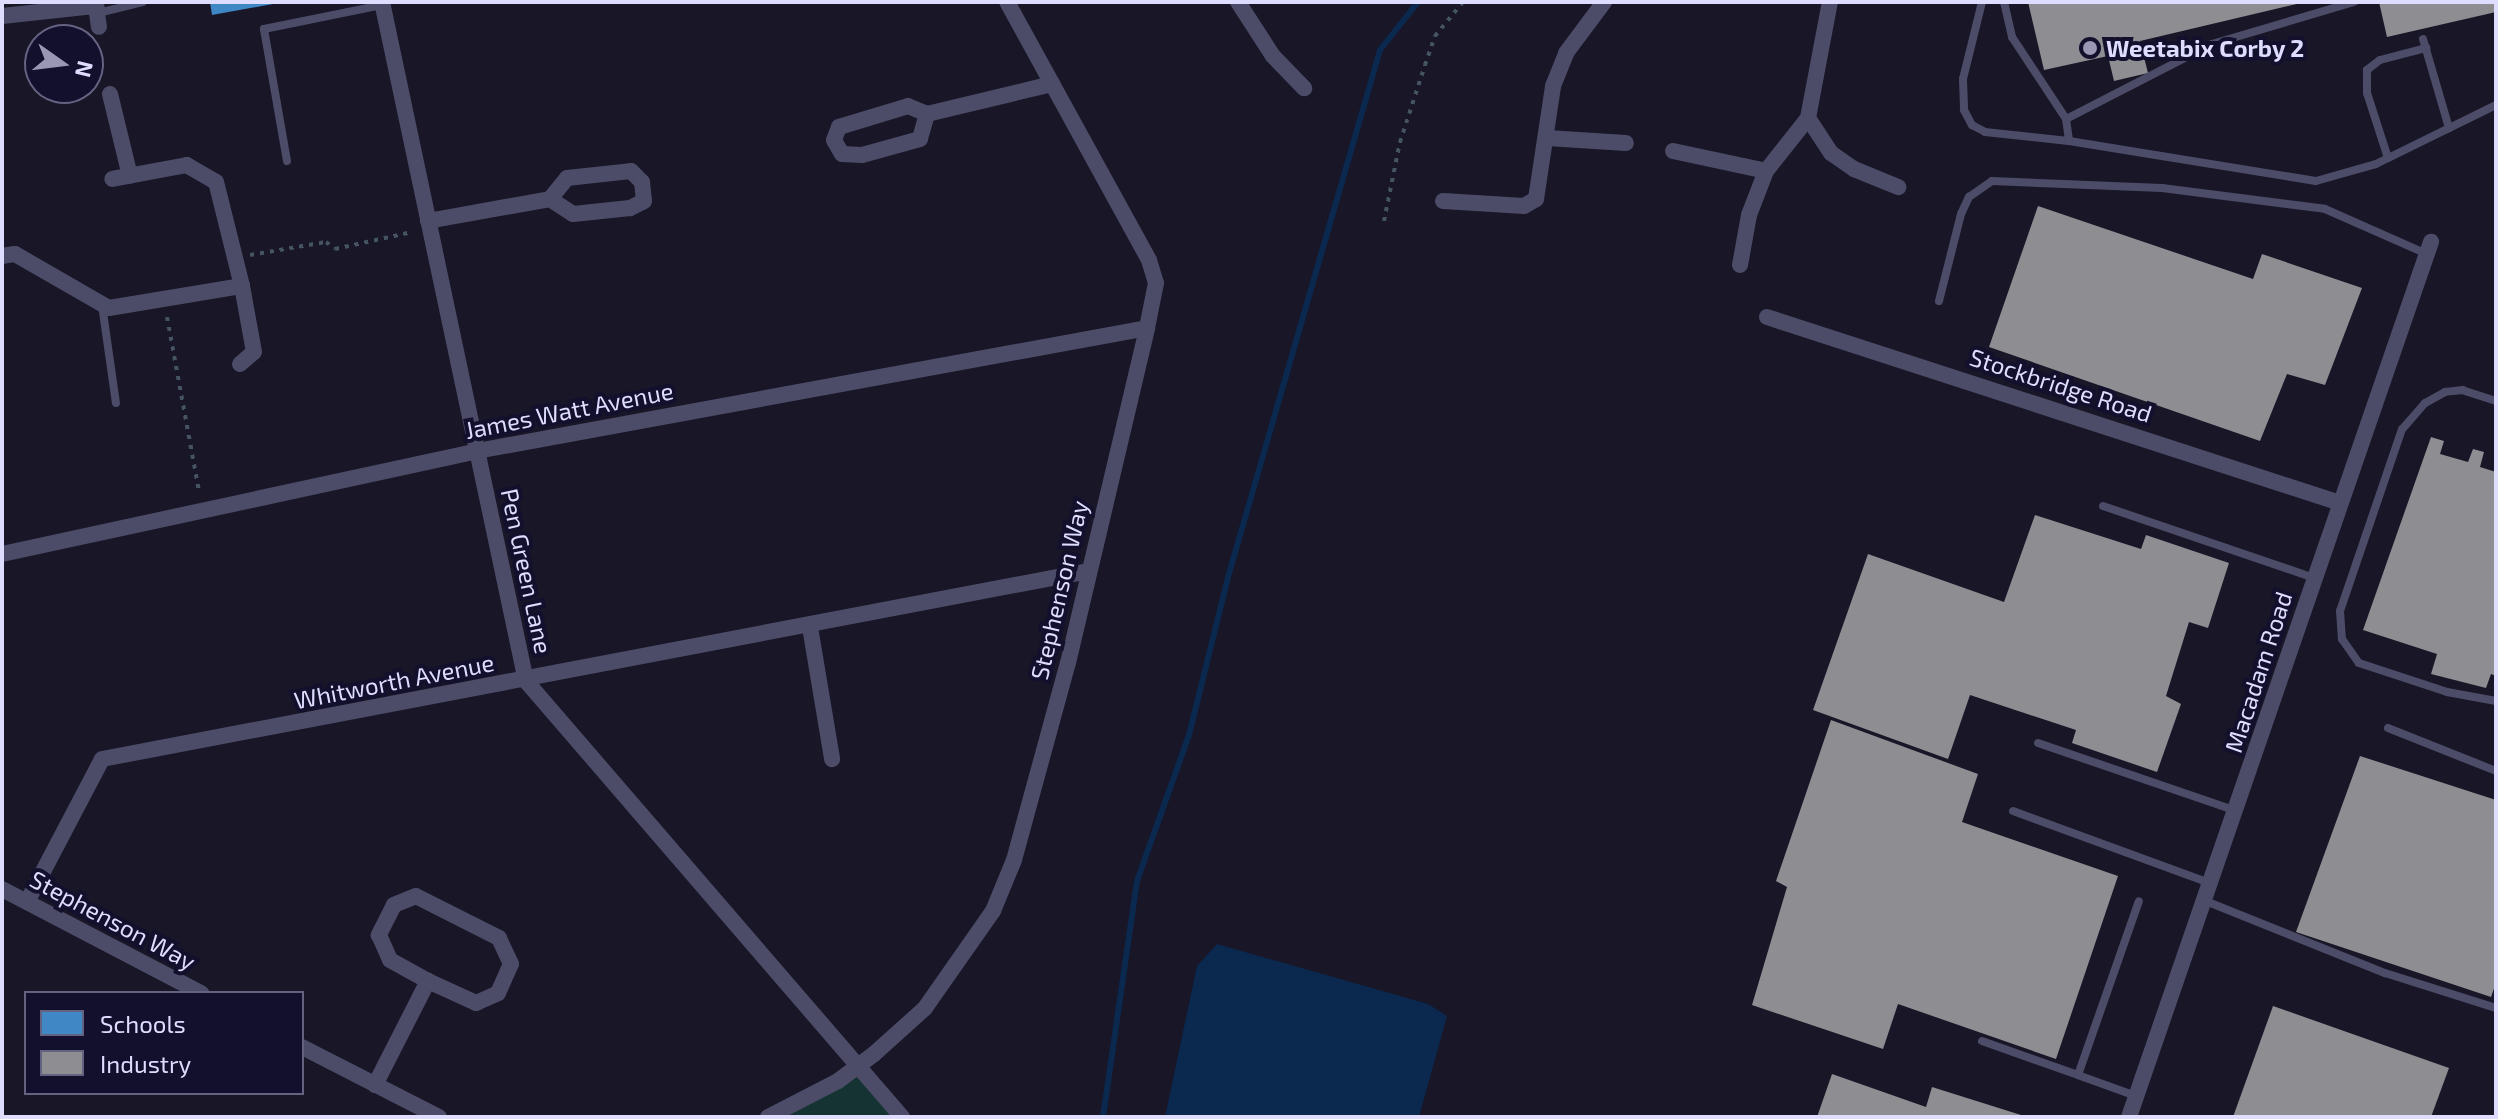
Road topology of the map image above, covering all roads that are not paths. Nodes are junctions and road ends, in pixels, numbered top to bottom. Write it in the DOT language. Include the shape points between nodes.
graph roads {
  1 [pos="143,2"];
  2 [pos="1007,2"];
  3 [pos="1238,2"];
  4 [pos="1604,2"];
  5 [pos="1830,2"];
  6 [pos="1982,2"];
  7 [pos="2004,2"];
  8 [pos="2354,2"];
  9 [pos="382,4"];
  10 [pos="97,12"];
  11 [pos="2,16"];
  12 [pos="1052,84"];
  13 [pos="1304,88"];
  14 [pos="110,94"];
  15 [pos="2496,105"];
  16 [pos="927,114"];
  17 [pos="1808,118"];
  18 [pos="2066,119"];
  19 [pos="2449,128"];
  20 [pos="1547,138"];
  21 [pos="2069,141"];
  22 [pos="1626,143"];
  23 [pos="1673,151"];
  24 [pos="2388,158"];
  25 [pos="287,161"];
  26 [pos="1766,171"];
  27 [pos="130,176"];
  28 [pos="112,179"];
  29 [pos="1898,187"];
  30 [pos="550,199"];
  31 [pos="1443,201"];
  32 [pos="421,226"];
  33 [pos="2429,248"];
  34 [pos="2,256"];
  35 [pos="1740,265"];
  36 [pos="242,286"];
  37 [pos="1939,301"];
  38 [pos="102,304"];
  39 [pos="1767,317"];
  40 [pos="1147,328"];
  41 [pos="240,364"];
  42 [pos="2496,401"];
  43 [pos="116,403"];
  44 [pos="477,451"];
  45 [pos="2340,503"];
  46 [pos="2103,506"];
  47 [pos="2,554"];
  48 [pos="1088,571"];
  49 [pos="2315,578"];
  50 [pos="810,627"];
  51 [pos="526,681"];
  52 [pos="2496,701"];
  53 [pos="2388,728"];
  54 [pos="2038,743"];
  55 [pos="832,759"];
  56 [pos="2496,771"];
  57 [pos="2013,811"];
  58 [pos="2238,811"];
  59 [pos="2213,884"];
  60 [pos="2,889"];
  61 [pos="2139,901"];
  62 [pos="27,902"];
  63 [pos="2208,902"];
  64 [pos="428,981"];
  65 [pos="197,991"];
  66 [pos="2496,1008"];
  67 [pos="1982,1041"];
  68 [pos="304,1048"];
  69 [pos="857,1064"];
  70 [pos="2078,1075"];
  71 [pos="375,1085"];
  72 [pos="2137,1096"];
  73 [pos="439,1117"];
  74 [pos="768,1117"];
  75 [pos="902,1117"];
  76 [pos="2129,1117"];
  1 -- 10 [label="lane"];
  2 -- 12 [label="street, Stephenson Way"];
  3 -- 13 [label="street" via="1273,56"];
  4 -- 20 [label="street" via="1566,53 1553,86"];
  5 -- 17 [label="street"];
  6 -- 21 [label="lane" via="1963,79 1964,110 1972,125 1985,132"];
  7 -- 18 [label="lane" via="2012,37"];
  8 -- 18 [label="lane" via="2212,44"];
  9 -- 25 [label="lane" via="264,29"];
  9 -- 32 [label="street, Pen Green Lane"];
  10 -- 11 [label="street"];
  12 -- 16 [label="street"];
  12 -- 40 [label="street, Stephenson Way" via="1149,260 1156,283"];
  14 -- 27 [label="street"];
  15 -- 19 [label="lane"];
  16 -- 16 [label="street" via="920,139 862,155 842,154 834,140 839,127 908,106"];
  17 -- 26 [label="street"];
  17 -- 29 [label="street" via="1831,153"];
  18 -- 21 [label="lane"];
  19 -- 24 [label="lane"];
  19 -- 24 [label="lane" via="2424,44 2380,60 2367,70 2367,93"];
  20 -- 22 [label="street"];
  20 -- 31 [label="street" via="1536,199 1524,206"];
  21 -- 24 [label="lane" via="2316,181"];
  23 -- 26 [label="street"];
  26 -- 35 [label="street" via="1749,215"];
  27 -- 28 [label="street"];
  27 -- 36 [label="street" via="187,165 216,182"];
  30 -- 30 [label="street" via="573,214 630,208 644,201 642,182 631,171 567,178"];
  30 -- 32 [label="street"];
  32 -- 44 [label="street, Pen Green Lane"];
  33 -- 37 [label="lane" via="2325,209 2162,188 1992,181 1969,197 1961,214"];
  33 -- 45 [label="street, Macadam Road"];
  34 -- 38 [label="street" via="15,254"];
  36 -- 38 [label="street" via="109,308"];
  36 -- 41 [label="street" via="254,352"];
  38 -- 43 [label="lane"];
  39 -- 45 [label="street, Stockbridge Road"];
  40 -- 44 [label="street, James Watt Avenue"];
  40 -- 48 [label="street, Stephenson Way"];
  42 -- 52 [label="lane" via="2463,390 2445,392 2425,403 2402,429 2340,611 2342,639 2359,663 2447,692"];
  44 -- 47 [label="street, James Watt Avenue"];
  44 -- 51 [label="street, Pen Green Lane"];
  45 -- 49 [label="street, Macadam Road"];
  46 -- 49 [label="lane"];
  48 -- 50 [label="street, Whitworth Avenue"];
  48 -- 69 [label="street, Stephenson Way" via="1014,860 993,911 925,1008"];
  49 -- 58 [label="street, Macadam Road"];
  50 -- 51 [label="street, Whitworth Avenue"];
  50 -- 55 [label="street"];
  51 -- 62 [label="street, Whitworth Avenue" via="102,759"];
  51 -- 69 [label="street, Pen Green Lane"];
  53 -- 56 [label="lane"];
  54 -- 58 [label="lane"];
  57 -- 59 [label="lane"];
  58 -- 59 [label="street, Macadam Road"];
  59 -- 63 [label="street, Macadam Road"];
  60 -- 62 [label="street, Stephenson Way"];
  61 -- 70 [label="lane"];
  62 -- 65 [label="street, Stephenson Way"];
  63 -- 66 [label="lane" via="2385,973"];
  63 -- 72 [label="street, Macadam Road"];
  64 -- 64 [label="street" via="390,960 379,935 394,905 416,896 499,938 511,964 498,993 476,1003"];
  64 -- 71 [label="street"];
  67 -- 70 [label="lane"];
  68 -- 71 [label="street"];
  69 -- 74 [label="street, Stephenson Way" via="838,1081"];
  69 -- 75 [label="street, Pen Green Lane"];
  70 -- 72 [label="lane"];
  71 -- 73 [label="street"];
  72 -- 76 [label="street, Macadam Road"];
}
